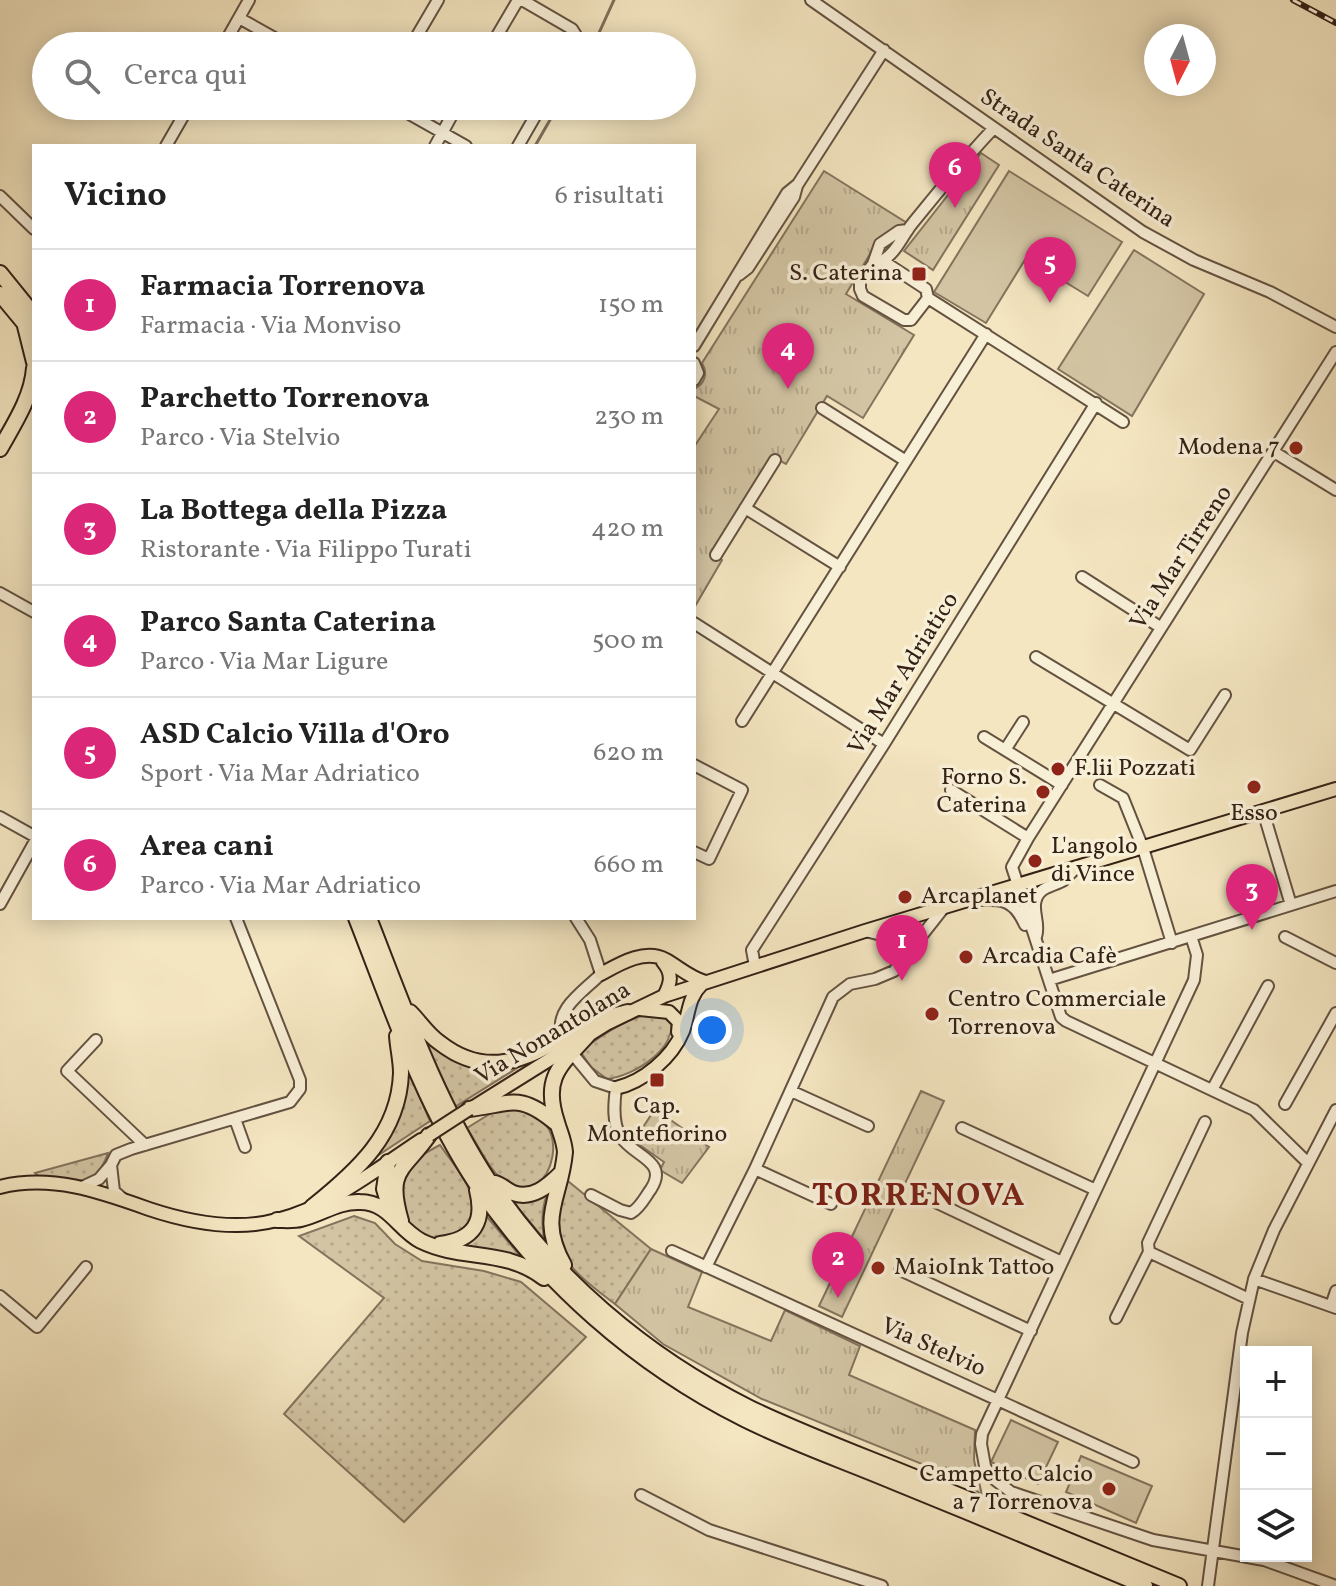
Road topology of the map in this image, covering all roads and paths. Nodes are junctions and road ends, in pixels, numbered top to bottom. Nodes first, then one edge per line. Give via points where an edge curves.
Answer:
1 (249, 0) edge
2 (438, 0) edge
3 (520, 0) edge
4 (811, 0) edge
5 (239, 18) junction
6 (231, 32) edge
7 (264, 32) edge
8 (419, 32) edge
9 (500, 32) edge
10 (574, 32) edge
11 (884, 50) junction
12 (181, 120) edge
13 (420, 120) edge
14 (449, 120) edge
15 (533, 120) edge
16 (994, 128) junction
17 (442, 132) junction
18 (167, 144) edge
19 (436, 144) edge
20 (463, 144) edge
21 (519, 144) edge
22 (0, 196) edge
23 (32, 227) edge
24 (878, 263) junction
25 (0, 273) edge
26 (0, 294) edge
27 (928, 298) junction
28 (29, 318) edge
29 (1336, 327) edge
30 (986, 334) junction
31 (32, 338) edge
32 (696, 343) edge
33 (1336, 352) edge
34 (32, 386) edge
35 (1096, 403) junction
36 (28, 406) edge
37 (822, 408) dead end
38 (1123, 422) dead end
39 (0, 449) edge
40 (1274, 452) junction
41 (775, 460) dead end
42 (906, 461) junction
43 (1336, 490) edge
44 (745, 508) junction
45 (716, 555) dead end
46 (840, 567) junction
47 (1082, 577) dead end
48 (0, 593) edge
49 (32, 611) edge
50 (696, 624) edge
51 (1160, 627) junction
52 (1036, 657) dead end
53 (773, 673) junction
54 (1225, 695) dead end
55 (1112, 705) junction
56 (742, 721) dead end
57 (1023, 722) dead end
58 (984, 737) dead end
59 (884, 744) junction
60 (1005, 750) junction
61 (696, 766) edge
62 (1062, 785) junction
63 (1100, 785) dead end
64 (1336, 789) edge
65 (951, 790) dead end
66 (1263, 811) junction
67 (0, 817) edge
68 (32, 835) edge
69 (1028, 838) junction
70 (32, 847) edge
71 (1143, 848) junction
72 (696, 853) edge
73 (1074, 870) junction
74 (1018, 887) junction
75 (1336, 891) edge
76 (970, 901) junction
77 (0, 904) edge
78 (1291, 905) junction
79 (942, 910) junction
80 (237, 920) edge
81 (357, 920) edge
82 (370, 920) edge
83 (577, 920) edge
84 (865, 931) junction
85 (1191, 936) junction
86 (889, 937) junction
87 (1285, 937) dead end
88 (1036, 939) junction
89 (1172, 943) junction
90 (914, 947) junction
91 (654, 956) junction
92 (901, 962) junction
93 (1336, 963) edge
94 (755, 966) junction
95 (601, 974) junction
96 (1049, 980) junction
97 (705, 982) junction
98 (1268, 986) dead end
99 (664, 996) junction
100 (403, 1004) junction
101 (631, 1011) junction
102 (1336, 1013) edge
103 (396, 1020) junction
104 (588, 1035) junction
105 (562, 1036) dead end
106 (96, 1040) dead end
107 (678, 1040) junction
108 (576, 1058) dead end
109 (1155, 1063) junction
110 (616, 1088) junction
111 (1212, 1090) junction
112 (791, 1091) junction
113 (1285, 1104) dead end
114 (469, 1109) junction
115 (1336, 1110) edge
116 (235, 1119) junction
117 (1205, 1122) dead end
118 (557, 1124) junction
119 (868, 1126) dead end
120 (962, 1128) dead end
121 (429, 1135) junction
122 (145, 1145) junction
123 (245, 1147) dead end
124 (388, 1162) junction
125 (1308, 1163) junction
126 (111, 1165) junction
127 (755, 1169) junction
128 (561, 1173) junction
129 (482, 1182) junction
130 (0, 1187) edge
131 (82, 1187) junction
132 (1096, 1190) junction
133 (591, 1195) dead end
134 (929, 1199) dead end
135 (127, 1201) junction
136 (831, 1204) dead end
137 (312, 1207) junction
138 (277, 1220) junction
139 (396, 1220) junction
140 (433, 1245) junction
141 (672, 1251) dead end
142 (1149, 1252) junction
143 (1062, 1262) junction
144 (86, 1267) dead end
145 (706, 1267) junction
146 (900, 1270) dead end
147 (1254, 1279) junction
148 (574, 1283) junction
149 (1336, 1291) edge
150 (0, 1296) edge
151 (1249, 1299) junction
152 (577, 1303) junction
153 (1333, 1307) edge
154 (1116, 1318) dead end
155 (1031, 1331) junction
156 (999, 1399) junction
157 (1133, 1462) dead end
158 (641, 1495) dead end
159 (1213, 1550) junction
160 (1106, 1562) junction
161 (882, 1586) edge
162 (1145, 1586) edge
163 (1179, 1586) edge
164 (1208, 1586) edge
165 (1336, 1586) edge

1 - 5 street
2 - 8 street
3 - 9 street
3 - 10 street
4 - 11 street, Strada Santa Caterina
5 - 6 street
5 - 7 street
11 - 16 street, Strada Santa Caterina
11 - 32 street
12 - 18 street
13 - 17 street
14 - 17 street
15 - 21 street
16 - 24 street via 908,230 880,244
16 - 29 street, Strada Santa Caterina via 1154,238
17 - 19 street
17 - 20 street
22 - 23 street
24 - 27 street via 926,289
24 - 27 street via 860,281 863,296 904,320 911,320
25 - 28 highway
26 - 28 highway
27 - 30 street
28 - 31 highway
30 - 35 street
30 - 42 street
33 - 40 street, Via Mar Tirreno
34 - 36 highway
35 - 38 street
35 - 59 street, Via Mar Adriatico
36 - 39 highway
37 - 42 street
40 - 43 street
40 - 51 street, Via Mar Tirreno
41 - 44 street
42 - 46 street
44 - 45 street
44 - 46 street
46 - 53 street
47 - 51 street
48 - 49 street
50 - 53 street
51 - 55 street, Via Mar Tirreno
52 - 55 street
53 - 56 street
53 - 59 street
54 - 55 street via 1190,750
55 - 62 street, Via Mar Tirreno
57 - 60 street
58 - 60 street
59 - 94 street, Via Mar Adriatico via 752,950
60 - 62 street
61 - 72 street via 742,790 709,859
62 - 69 street, Via Mar Tirreno
63 - 71 street via 1123,798
64 - 66 main road, Via Nonantolana
65 - 69 street
66 - 71 main road, Via Nonantolana
66 - 78 street
67 - 68 street
69 - 74 street, Via Mar Tirreno via 1012,867
70 - 77 street
71 - 73 main road, Via Nonantolana
71 - 89 street
73 - 74 main road, Via Nonantolana
73 - 88 street via 1038,896
74 - 76 main road, Via Nonantolana
74 - 88 street
75 - 78 street
76 - 79 main road, Via Nonantolana
76 - 88 street via 1012,905
78 - 85 street
79 - 84 main road, Via Nonantolana
79 - 90 street
80 - 116 street via 300,1089 290,1102
81 - 103 highway
82 - 100 highway
83 - 95 street
84 - 86 street
84 - 94 main road, Via Nonantolana
85 - 89 street
85 - 109 street via 1197,955 1194,980
86 - 90 street
86 - 92 street
87 - 93 street
88 - 96 street
89 - 96 street
90 - 92 street
91 - 95 main road
91 - 97 main road
91 - 99 main road via 670,974
92 - 112 street via 894,971 850,984 833,997
94 - 97 main road, Via Nonantolana
95 - 105 street, Via Nonantolana via 564,1010
96 - 109 street via 1066,1021
97 - 99 main road, Via Nonantolana
97 - 107 main road via 692,997
98 - 111 street
99 - 101 main road, Via Nonantolana
100 - 101 highway via 450,1050 503,1063
100 - 129 highway
101 - 104 main road, Via Nonantolana
101 - 107 main road via 673,1014 679,1022
102 - 113 street
103 - 129 highway via 428,1097
103 - 137 highway via 401,1074 385,1132 365,1160
104 - 114 main road, Via Nonantolana
104 - 118 highway via 555,1075
106 - 122 street via 67,1071
107 - 110 main road via 634,1083
108 - 110 street, Via Nonantolana via 595,1081
109 - 111 street
109 - 132 street
110 - 133 street via 618,1132 655,1165 655,1182 631,1213
111 - 125 street via 1254,1110
112 - 119 street
112 - 127 street
114 - 118 highway via 523,1103
114 - 121 main road, Via Nonantolana, bridge
115 - 125 street
116 - 122 street
116 - 123 street
117 - 142 street via 1148,1243
118 - 128 highway via 564,1142
120 - 132 street
121 - 124 main road, Via Nonantolana
121 - 139 highway via 397,1176
122 - 126 street via 116,1155
124 - 137 main road, Via Nonantolana
124 - 139 highway via 384,1189
125 - 147 street
126 - 131 street
126 - 135 street via 114,1191
127 - 136 street
127 - 145 street
128 - 129 highway via 531,1194
128 - 148 highway via 551,1231
129 - 140 highway via 473,1230 457,1241
129 - 148 highway
129 - 152 highway via 530,1254
130 - 131 main road, Via Nonantolana via 46,1182
131 - 135 main road, Via Nonantolana
132 - 143 street
134 - 143 street
135 - 138 main road, Via Nonantolana via 199,1222
137 - 138 main road, Via Nonantolana
138 - 139 highway via 299,1220 361,1202 373,1203
139 - 140 highway
140 - 152 highway via 518,1262
141 - 145 street, Via Stelvio
142 - 151 street
142 - 154 street
143 - 155 street
144 - 150 street via 37,1327
145 - 156 street, Via Stelvio
146 - 155 street
147 - 151 street
147 - 153 street
148 - 160 highway via 660,1355 752,1409
149 - 153 street
151 - 159 street
152 - 160 highway via 640,1357 747,1421
155 - 156 street
156 - 157 street, Via Stelvio
156 - 159 street via 981,1444 985,1466 997,1483 1153,1540
158 - 161 street via 709,1530
159 - 164 street
159 - 165 street via 1264,1560
160 - 162 highway
160 - 163 highway

